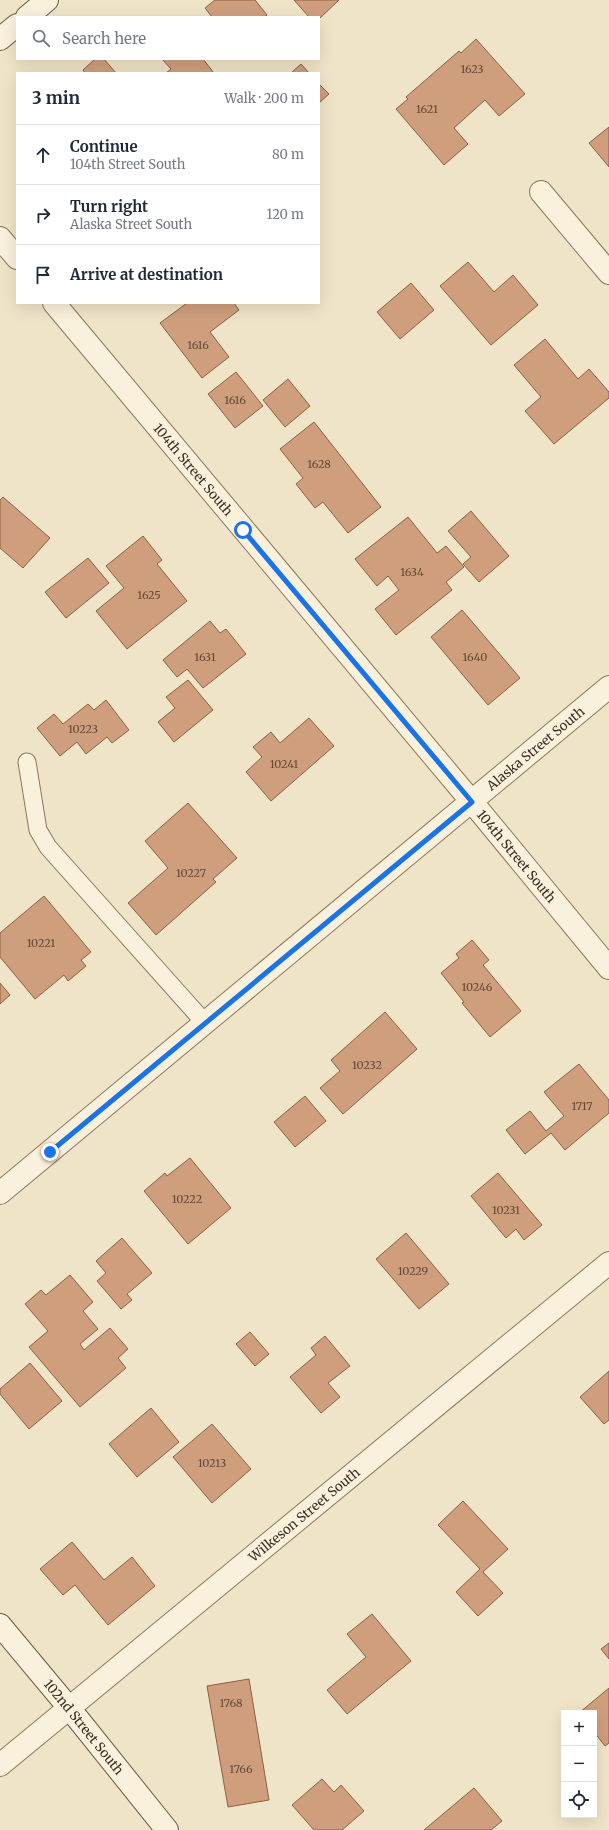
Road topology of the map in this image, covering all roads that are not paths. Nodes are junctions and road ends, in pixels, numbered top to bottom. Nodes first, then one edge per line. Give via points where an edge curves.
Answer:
1 (47, 0) edge
2 (28, 16) edge
3 (16, 26) edge
4 (0, 39) edge
5 (541, 192) dead end
6 (0, 238) edge
7 (16, 257) edge
8 (609, 273) edge
9 (55, 304) edge
10 (609, 687) edge
11 (27, 762) dead end
12 (472, 802) junction
13 (609, 968) edge
14 (205, 1023) junction
15 (0, 1193) edge
16 (609, 1264) edge
17 (0, 1625) edge
18 (70, 1708) junction
19 (0, 1766) edge
20 (167, 1830) edge

1 - 2 street
3 - 4 street
5 - 8 street
6 - 7 street
9 - 12 street, 104th Street South
10 - 12 street, Alaska Street South
11 - 14 lane via 38,830 48,847
12 - 13 street, 104th Street South
12 - 14 street, Alaska Street South
14 - 15 street, Alaska Street South
16 - 18 street, Wilkeson Street South
17 - 18 street, 102nd Street South
18 - 19 street, Wilkeson Street South
18 - 20 street, 102nd Street South

